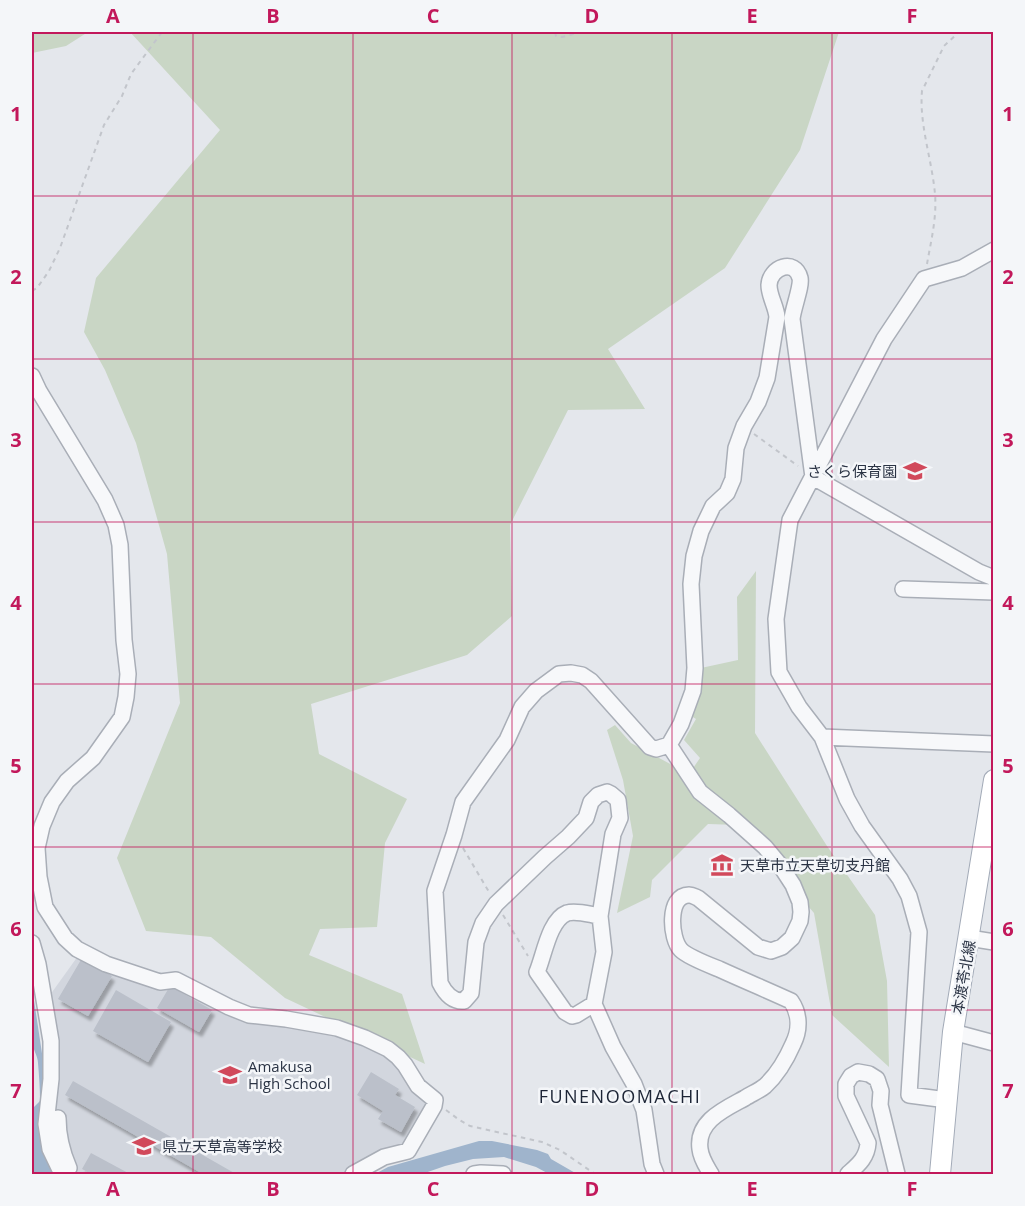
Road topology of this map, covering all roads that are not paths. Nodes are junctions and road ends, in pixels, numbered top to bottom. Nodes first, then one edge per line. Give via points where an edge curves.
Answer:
1 (993, 250) edge
2 (32, 376) edge
3 (813, 477) junction
4 (993, 578) edge
5 (903, 589) dead end
6 (993, 592) edge
7 (822, 737) junction
8 (993, 744) edge
9 (669, 745) junction
10 (993, 780) edge
11 (38, 909) edge
12 (600, 916) junction
13 (969, 938) junction
14 (993, 942) edge
15 (32, 943) edge
16 (594, 1004) junction
17 (953, 1032) junction
18 (993, 1043) edge
19 (947, 1100) junction
20 (58, 1118) dead end
21 (62, 1174) edge
22 (72, 1174) edge
23 (353, 1174) edge
24 (474, 1174) edge
25 (503, 1174) edge
26 (656, 1174) edge
27 (711, 1174) edge
28 (848, 1174) edge
29 (897, 1174) edge
30 (940, 1174) edge

1 - 3 street via 962,268 924,279 884,339
2 - 11 street via 116,525 128,674 122,717 93,758 67,781 42,825 37,848
3 - 4 street
3 - 7 street via 790,520 776,619 779,672
3 - 9 street via 792,319 801,283 797,271 786,266 771,277 769,292 777,317 767,378 736,448 733,479 727,493 713,506 693,556 693,692
5 - 6 street
7 - 8 street
7 - 19 street via 847,800 900,879 916,918 919,932 909,1095
9 - 12 street via 650,747 582,675 559,674 536,691 522,706 507,740 463,802 435,891 440,983 445,993 458,1001 464,1001 471,993 476,942 483,923 586,818 591,802 607,792 618,800 621,813 613,834
9 - 27 street via 700,792 765,847 780,865 793,885 801,912 792,938 771,951 758,947 698,898 689,895 676,904 672,920 681,950 791,1001 799,1023 797,1037 773,1077 707,1123 699,1147
10 - 13 main road, 本渡苓北線
11 - 23 street via 77,949 106,964 160,982 176,980 249,1015 337,1028 398,1057 418,1086 435,1100 434,1106 408,1151 384,1157
12 - 16 street via 604,952
12 - 16 street via 577,912 560,918 537,972 572,1016
13 - 14 street
13 - 17 main road, 本渡苓北線
15 - 21 street via 51,1041 46,1124 50,1149
16 - 26 street via 638,1092
17 - 18 street
17 - 19 main road, 本渡苓北線
19 - 30 main road, 本渡苓北線
20 - 22 street via 58,1131
24 - 25 street
28 - 29 street via 863,1160 868,1143 846,1096 846,1084 858,1072 877,1079

